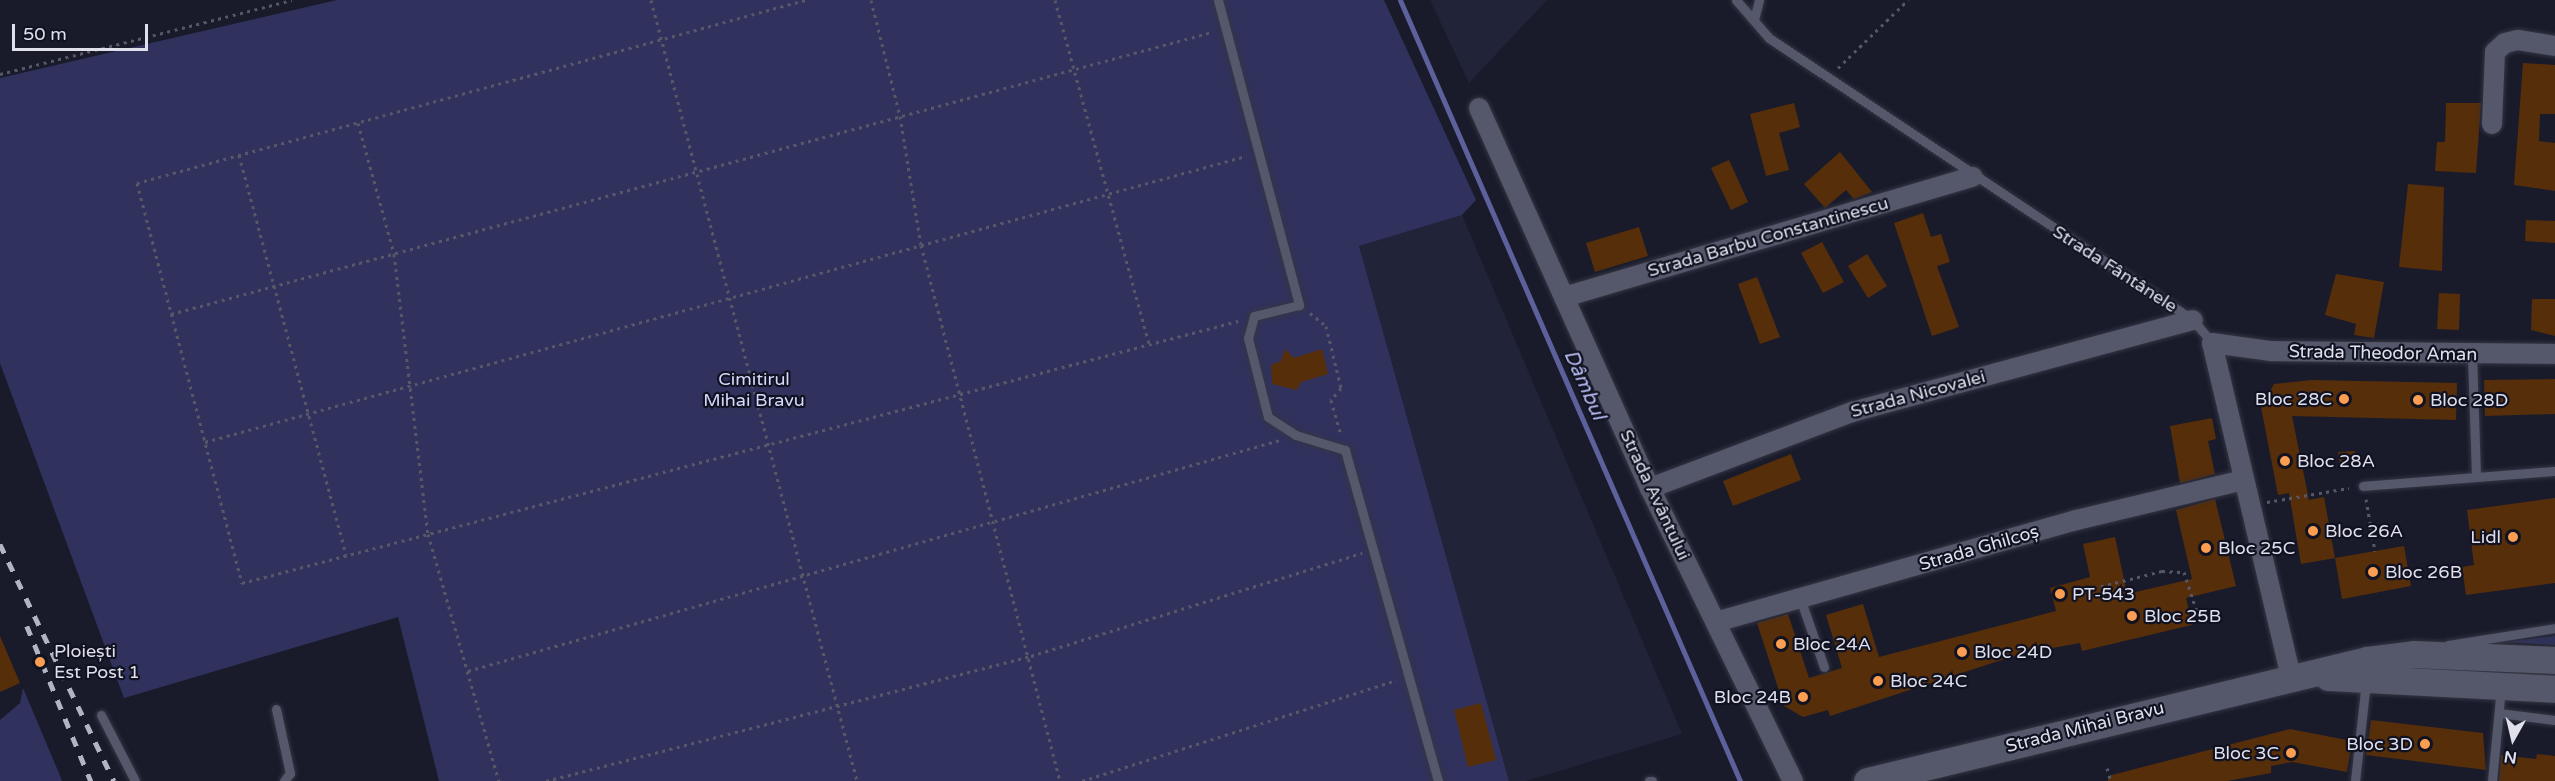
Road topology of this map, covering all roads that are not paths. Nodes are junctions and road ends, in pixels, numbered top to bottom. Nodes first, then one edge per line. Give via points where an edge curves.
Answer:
1 (1218, 0) edge
2 (1736, 0) edge
3 (1759, 0) edge
4 (1754, 20) junction
5 (2555, 46) edge
6 (1479, 108) dead end
7 (2492, 124) dead end
8 (1973, 177) junction
9 (1564, 297) junction
10 (2193, 320) junction
11 (2212, 343) junction
12 (2555, 354) edge
13 (2472, 355) junction
14 (2555, 471) edge
15 (2476, 476) junction
16 (2243, 480) junction
17 (2363, 486) road end
18 (1650, 488) junction
19 (1800, 598) junction
20 (1716, 622) junction
21 (2555, 628) edge
22 (2414, 654) junction
23 (2555, 660) edge
24 (1824, 667) dead end
25 (2297, 676) junction
26 (2366, 680) junction
27 (2501, 685) junction
28 (2555, 689) edge
29 (276, 709) dead end
30 (2499, 713) junction
31 (101, 714) dead end
32 (2555, 720) edge
33 (135, 781) edge
34 (284, 781) edge
35 (1438, 781) edge
36 (1793, 781) edge
37 (1867, 781) edge
38 (2355, 781) edge
39 (2492, 781) edge

1 - 35 lane via 1299,305 1254,316 1248,338 1268,417 1296,435 1345,450
2 - 4 lane, Strada Fântânele
3 - 4 lane
4 - 8 lane, Strada Fântânele via 1769,38
5 - 7 street via 2518,40 2495,52
6 - 9 street, Strada Avântului
8 - 9 street, Strada Barbu Constantinescu
8 - 10 lane, Strada Fântânele
9 - 18 street, Strada Avântului
10 - 11 lane, Strada Fântânele
10 - 18 street, Strada Nicovalei via 1852,412
11 - 13 street, Strada Theodor Aman via 2271,351
11 - 16 street, Strada Fântânele
12 - 13 street, Strada Theodor Aman
13 - 15 lane
14 - 15 lane
15 - 17 lane
16 - 19 street, Strada Ghilcoș
16 - 25 street, Strada Fântânele
18 - 20 street, Strada Avântului
19 - 20 street, Strada Ghilcoș
19 - 24 lane
20 - 36 street, Strada Avântului
21 - 22 lane
22 - 23 main road, Strada Mihai Bravu
22 - 25 main road, Strada Mihai Bravu
25 - 26 main road, Strada Mihai Bravu
25 - 37 main road, Strada Mihai Bravu
26 - 27 main road, Strada Mihai Bravu
26 - 38 lane
27 - 28 main road, Strada Mihai Bravu
27 - 30 lane
29 - 34 lane via 289,767
30 - 32 lane
30 - 39 lane
31 - 33 lane

